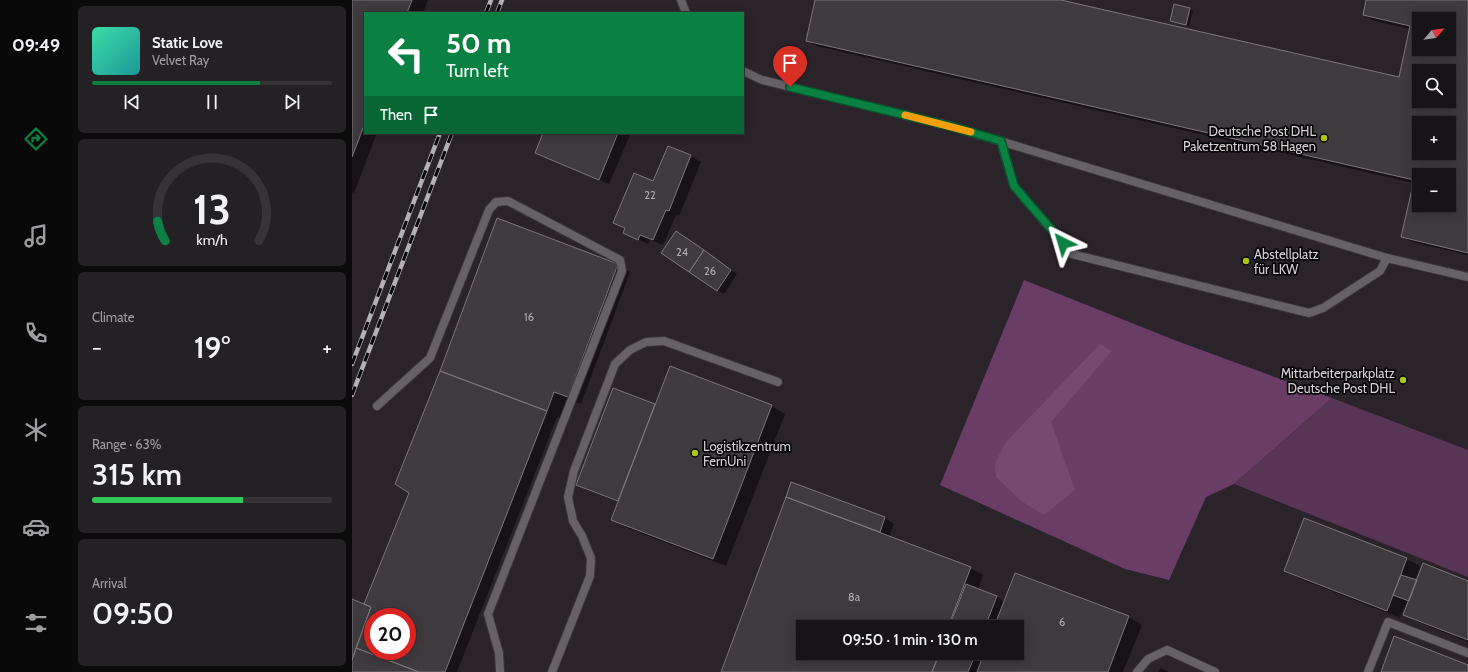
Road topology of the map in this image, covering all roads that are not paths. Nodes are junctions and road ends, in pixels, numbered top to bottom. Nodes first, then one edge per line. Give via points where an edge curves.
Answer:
1 (681, 0) edge
2 (686, 12) edge
3 (744, 71) edge
4 (1001, 141) junction
5 (1387, 258) junction
6 (1468, 277) edge
7 (778, 382) dead end
8 (378, 406) dead end
9 (1468, 653) edge
10 (500, 672) edge
11 (552, 672) edge
12 (1137, 672) edge
13 (1215, 672) edge
14 (1368, 672) edge

1 - 2 lane
3 - 4 lane via 762,80 935,122
4 - 5 lane
4 - 5 lane via 1014,186 1072,254 1310,313 1323,308 1380,271
5 - 6 lane
7 - 11 lane via 664,341 646,342 630,350 615,364 574,471 568,497 573,521 591,558 590,576
8 - 10 lane via 430,358 489,210 496,202 508,201 620,260 622,271 488,614 499,653
9 - 14 lane via 1388,622
12 - 13 lane via 1148,659 1167,650

